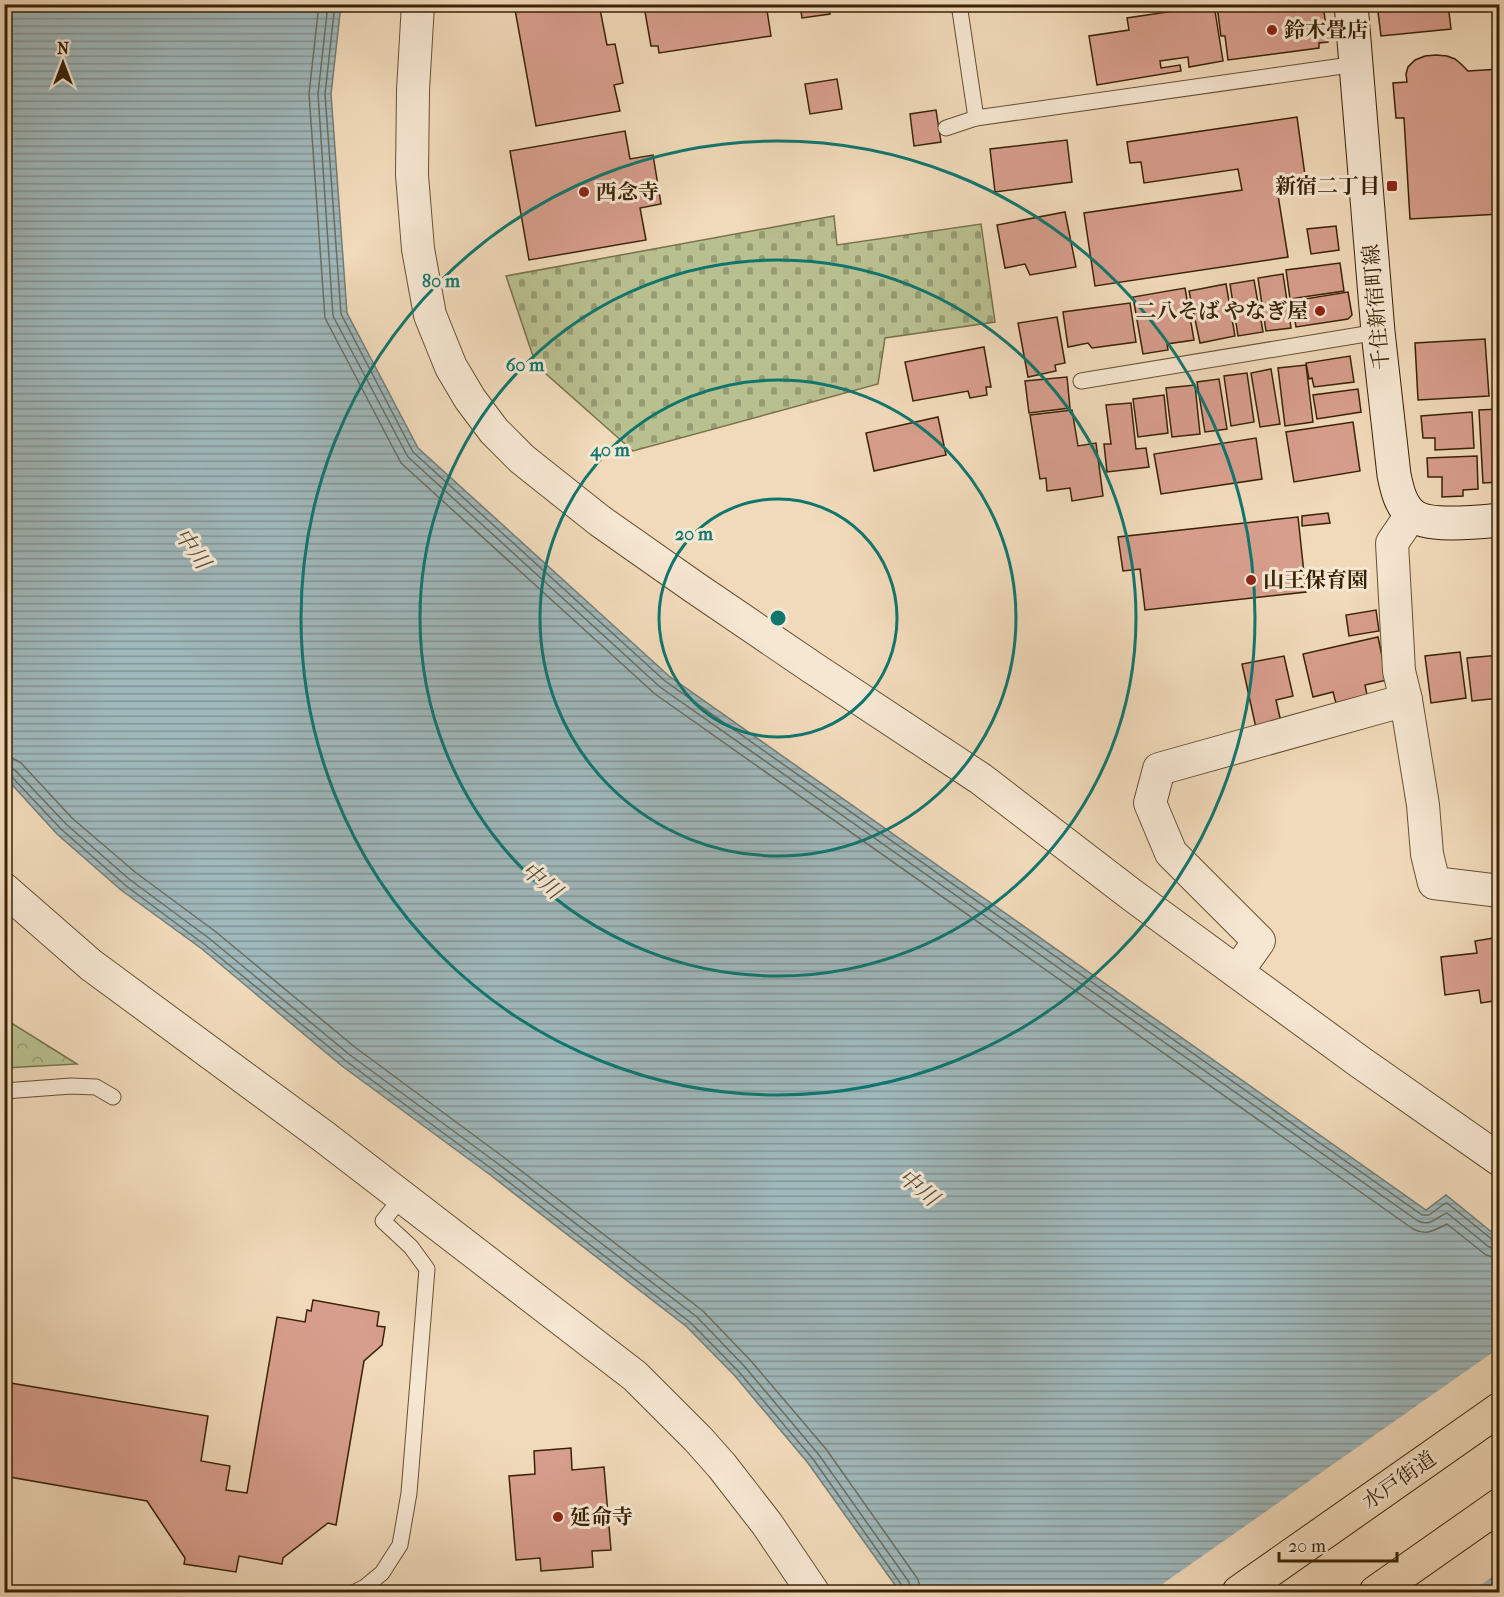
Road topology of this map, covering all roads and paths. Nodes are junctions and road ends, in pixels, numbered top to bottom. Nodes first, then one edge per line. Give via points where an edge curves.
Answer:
1 (418, 4) edge
2 (959, 4) edge
3 (1351, 4) edge
4 (1357, 64) junction
5 (976, 118) junction
6 (946, 128) dead end
7 (1377, 332) junction
8 (1081, 381) dead end
9 (1412, 515) junction
10 (1500, 520) edge
11 (1406, 700) junction
12 (4, 889) edge
13 (1500, 891) edge
14 (1237, 972) junction
15 (4, 1091) edge
16 (113, 1097) dead end
17 (1500, 1160) edge
18 (402, 1197) junction
19 (1500, 1409) edge
20 (1500, 1504) edge
21 (355, 1593) edge
22 (813, 1593) edge
23 (1239, 1593) edge
24 (1376, 1593) edge

1 - 14 street via 412,175 418,249 430,315 451,367 494,431 522,459 600,521 981,779
2 - 5 lane
3 - 4 main road, 千住新宿町線
4 - 5 lane
4 - 7 main road, 千住新宿町線
5 - 6 lane
7 - 8 lane
7 - 9 main road, 千住新宿町線 via 1394,475 1399,498
9 - 10 main road via 1429,522
9 - 11 street via 1392,543 1399,671
11 - 13 street via 1434,883
11 - 14 street via 1159,770 1150,802 1171,854 1260,941
12 - 18 street via 91,965
14 - 17 street
15 - 16 lane via 96,1087
18 - 21 lane via 383,1221 411,1247 427,1269 409,1493 400,1545 382,1574
18 - 22 street via 635,1376 722,1466
19 - 23 highway, 水戸街道
20 - 24 highway

